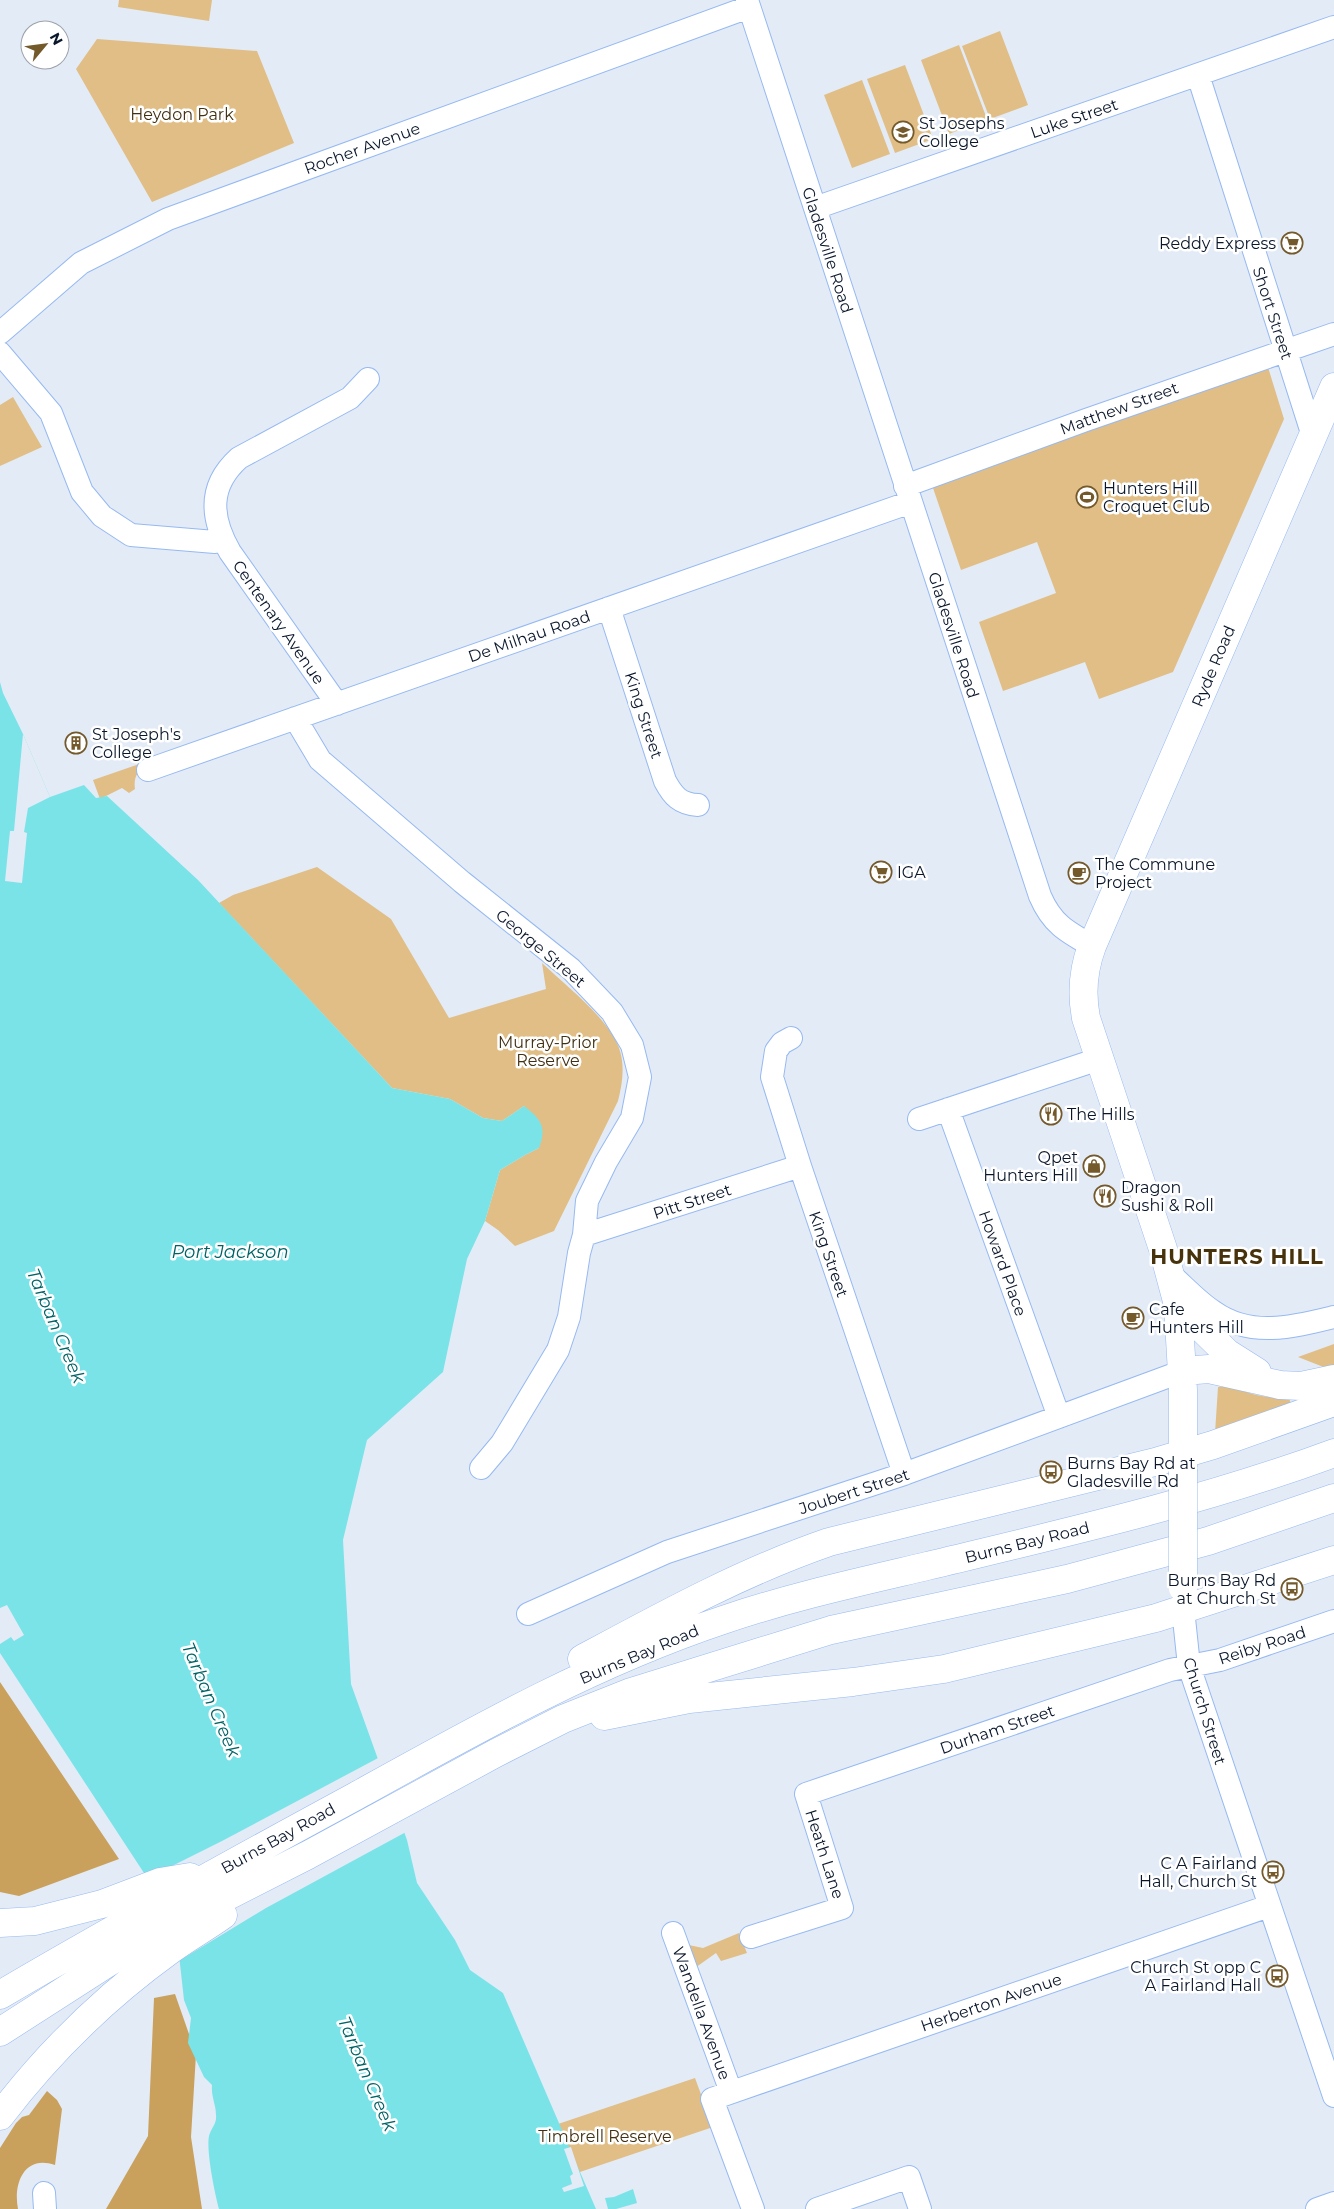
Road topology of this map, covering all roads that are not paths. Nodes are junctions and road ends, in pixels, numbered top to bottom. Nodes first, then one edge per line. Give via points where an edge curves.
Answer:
1 (748, 4) edge
2 (1334, 27) edge
3 (1198, 75) junction
4 (815, 208) junction
5 (0, 333) edge
6 (1334, 334) edge
7 (1285, 350) junction
8 (0, 353) edge
9 (368, 379) dead end
10 (1334, 387) edge
11 (1313, 436) junction
12 (908, 494) junction
13 (219, 541) junction
14 (610, 608) junction
15 (337, 704) junction
16 (295, 718) junction
17 (148, 770) dead end
18 (698, 805) dead end
19 (1092, 946) junction
20 (791, 1038) dead end
21 (1099, 1059) junction
22 (948, 1109) junction
23 (919, 1119) dead end
24 (800, 1166) junction
25 (584, 1235) junction
26 (1167, 1261) junction
27 (1178, 1305) junction
28 (1334, 1317) edge
29 (1182, 1371) junction
30 (1334, 1379) edge
31 (1280, 1385) junction
32 (1334, 1402) edge
33 (1058, 1417) junction
34 (1334, 1453) edge
35 (1183, 1461) junction
36 (482, 1468) dead end
37 (904, 1474) junction
38 (1334, 1498) edge
39 (1334, 1560) edge
40 (1183, 1599) junction
41 (528, 1614) dead end
42 (1334, 1621) edge
43 (1189, 1666) junction
44 (481, 1727) junction
45 (496, 1753) junction
46 (806, 1794) joint
47 (308, 1855) junction
48 (214, 1873) junction
49 (1269, 1906) junction
50 (0, 1923) edge
51 (673, 1933) dead end
52 (751, 1937) dead end
53 (0, 1995) edge
54 (2, 2030) edge
55 (721, 2096) junction
56 (1334, 2096) edge
57 (0, 2116) edge
58 (1334, 2203) edge
59 (753, 2209) edge
60 (817, 2209) edge
61 (920, 2209) edge
62 (1318, 2209) edge

1 - 4 street, Gladesville Road
1 - 5 street, Rocher Avenue via 168,219 81,263
2 - 3 street, Luke Street
3 - 4 street, Luke Street
3 - 7 street, Short Street
4 - 12 street, Gladesville Road
6 - 7 street, Matthew Street
7 - 11 street, Short Street
7 - 12 street, Matthew Street via 1086,420
8 - 13 street via 51,413 82,492 102,516 130,535
9 - 13 street, Centenary Avenue via 350,398 239,458 227,469 216,492
10 - 11 main road, Ryde Road
11 - 19 main road, Ryde Road
12 - 14 street, De Milhau Road
12 - 19 street, Gladesville Road via 1040,896 1062,929
13 - 15 street, Centenary Avenue
14 - 15 street, De Milhau Road
14 - 18 street, King Street via 665,781 678,800
15 - 16 street, De Milhau Road
16 - 17 street, De Milhau Road
16 - 25 street, George Street via 320,760 570,970 612,1012 632,1045 640,1077 632,1118 587,1201
19 - 21 main road via 1082,996
20 - 24 street, King Street via 782,1042 776,1051 772,1077
21 - 22 street
21 - 26 main road
22 - 23 street
22 - 33 street, Howard Place
24 - 25 street, Pitt Street
24 - 37 street, King Street
25 - 36 street, George Street via 570,1317 558,1350 502,1443
26 - 27 main road, Church Street
26 - 28 street via 1212,1311 1225,1320 1265,1329 1292,1327
27 - 29 main road, Church Street
27 - 31 main road via 1227,1353
29 - 31 main road via 1209,1369
29 - 33 street, Joubert Street
29 - 35 main road, Church Street
30 - 31 main road via 1301,1386
32 - 35 main road
33 - 37 street, Joubert Street
34 - 44 main road, Burns Bay Road via 1278,1474 1166,1507 832,1589 726,1619 606,1666
35 - 40 main road, Church Street, bridge
35 - 44 main road via 828,1542 795,1554 702,1596 549,1676
37 - 41 street, Joubert Street via 667,1552
38 - 45 main road, Burns Bay Road via 1208,1541 1067,1579 832,1630 724,1662 631,1692 563,1719
39 - 40 main road
40 - 43 street, Church Street
40 - 45 main road via 944,1669 689,1699 601,1717
42 - 43 street, Reiby Road via 1220,1660
43 - 46 street, Durham Street
43 - 49 street, Church Street
44 - 48 main road, Burns Bay Road
45 - 47 main road, Burns Bay Road
46 - 52 street, Heath Lane via 842,1908
47 - 54 main road, Burns Bay Road via 151,1935
47 - 57 main road via 169,1950 125,1985 78,2027 30,2077
48 - 50 main road via 160,1882 102,1904 35,1920
48 - 53 main road, Burns Bay Road
49 - 55 street, Herberton Avenue
49 - 56 street, Church Street
51 - 55 street, Wandella Avenue
55 - 59 street, Wandella Avenue
58 - 62 street
60 - 61 street via 909,2177

